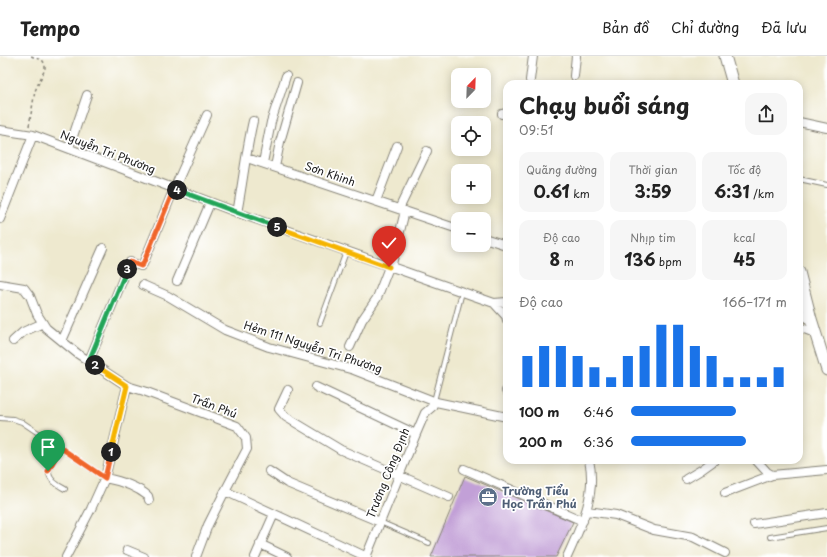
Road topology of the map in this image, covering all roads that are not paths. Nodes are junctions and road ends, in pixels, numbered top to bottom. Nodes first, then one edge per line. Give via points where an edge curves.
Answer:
1 (533, 56) edge
2 (576, 56) edge
3 (725, 56) edge
4 (286, 76) dead end
5 (574, 76) dead end
6 (530, 80) dead end
7 (732, 80) edge
8 (297, 83) dead end
9 (87, 95) dead end
10 (207, 115) dead end
11 (253, 121) dead end
12 (803, 123) edge
13 (827, 128) edge
14 (0, 130) edge
15 (30, 134) junction
16 (397, 146) dead end
17 (69, 148) junction
18 (427, 151) dead end
19 (247, 158) junction
20 (263, 163) junction
21 (275, 167) junction
22 (803, 180) edge
23 (827, 185) edge
24 (174, 189) junction
25 (376, 201) junction
26 (210, 203) junction
27 (402, 210) junction
28 (237, 213) junction
29 (0, 219) edge
30 (451, 227) edge
31 (491, 240) edge
32 (503, 244) edge
33 (103, 248) dead end
34 (346, 252) junction
35 (390, 267) junction
36 (177, 281) dead end
37 (0, 284) edge
38 (143, 285) dead end
39 (803, 288) edge
40 (462, 291) junction
41 (503, 302) edge
42 (494, 303) junction
43 (503, 313) edge
44 (803, 316) edge
45 (811, 319) junction
46 (320, 322) dead end
47 (43, 323) junction
48 (803, 329) edge
49 (815, 332) junction
50 (13, 341) dead end
51 (62, 341) junction
52 (824, 346) edge
53 (350, 347) dead end
54 (89, 361) junction
55 (827, 370) edge
56 (127, 386) junction
57 (316, 387) dead end
58 (288, 390) dead end
59 (434, 401) junction
60 (503, 416) edge
61 (0, 418) edge
62 (416, 434) junction
63 (61, 448) junction
64 (590, 464) edge
65 (709, 464) edge
66 (760, 464) edge
67 (464, 469) dead end
68 (827, 470) edge
69 (269, 471) dead end
70 (772, 475) junction
71 (399, 476) junction
72 (105, 478) junction
73 (686, 479) dead end
74 (65, 489) dead end
75 (225, 491) junction
76 (725, 493) dead end
77 (449, 497) dead end
78 (149, 500) dead end
79 (587, 511) junction
80 (827, 513) edge
81 (274, 514) junction
82 (583, 521) junction
83 (380, 522) junction
84 (754, 524) dead end
85 (827, 528) edge
86 (770, 537) dead end
87 (430, 543) dead end
88 (260, 544) junction
89 (126, 550) dead end
90 (725, 553) dead end
91 (66, 557) edge
92 (144, 557) edge
93 (196, 557) edge
94 (255, 557) edge
95 (287, 557) edge
96 (366, 557) edge
97 (567, 557) edge

1 - 6 street
2 - 5 street
3 - 7 street
4 - 20 street via 271,122
8 - 21 street
9 - 17 street
10 - 24 street
11 - 19 street
12 - 13 street
14 - 15 street, Nguyễn Tri Phương
15 - 17 street, Nguyễn Tri Phương
15 - 29 street
16 - 25 street
17 - 24 street, Nguyễn Tri Phương
18 - 27 street
19 - 20 street, Sơn Khinh
19 - 28 street
20 - 21 street, Sơn Khinh
21 - 25 street, Sơn Khinh
22 - 23 lane
24 - 26 street, Nguyễn Tri Phương
24 - 54 street via 143,264 141,266 130,262
25 - 27 street, Sơn Khinh
26 - 28 street, Nguyễn Tri Phương
26 - 36 street
27 - 30 street, Sơn Khinh
27 - 35 street
28 - 34 street, Nguyễn Tri Phương
31 - 32 street
33 - 51 street
34 - 35 street, Nguyễn Tri Phương
34 - 46 lane
35 - 40 street, Nguyễn Tri Phương
35 - 53 street via 377,298 362,320
37 - 47 street, Trần Phú via 24,288
38 - 59 street, Hẻm 111 Nguyễn Tri Phương via 168,296 225,330 269,346 354,370
39 - 45 street
40 - 42 street, Nguyễn Tri Phương
40 - 59 lane
41 - 42 street
42 - 43 street, Nguyễn Tri Phương
44 - 45 street
45 - 49 street
47 - 50 street via 22,332
47 - 51 street, Trần Phú
48 - 49 street
49 - 52 street
51 - 54 street, Trần Phú
52 - 55 street
54 - 56 street, Trần Phú
56 - 72 street
56 - 75 street, Trần Phú via 237,426 246,438 247,449
57 - 62 street
58 - 71 street via 279,409 286,417 341,450
59 - 60 street, Hẻm 111 Nguyễn Tri Phương
59 - 62 street, Trương Công Định
61 - 63 lane via 22,422
62 - 71 street, Trương Công Định
63 - 72 lane
63 - 74 lane via 48,471 55,484
64 - 79 street via 592,474
65 - 73 street
66 - 70 street
67 - 82 street
68 - 70 street
69 - 83 street via 288,482
70 - 76 street
71 - 77 street
71 - 83 street, Trương Công Định
72 - 78 street via 136,487 148,496
72 - 91 street
75 - 81 street
75 - 93 street, Trần Phú
79 - 82 street
79 - 90 street via 616,515 654,530 693,538
80 - 84 street
81 - 88 street
81 - 96 street
82 - 97 street
83 - 87 lane
83 - 96 street, Trương Công Định
85 - 86 lane
88 - 94 street
88 - 95 street
89 - 92 street

